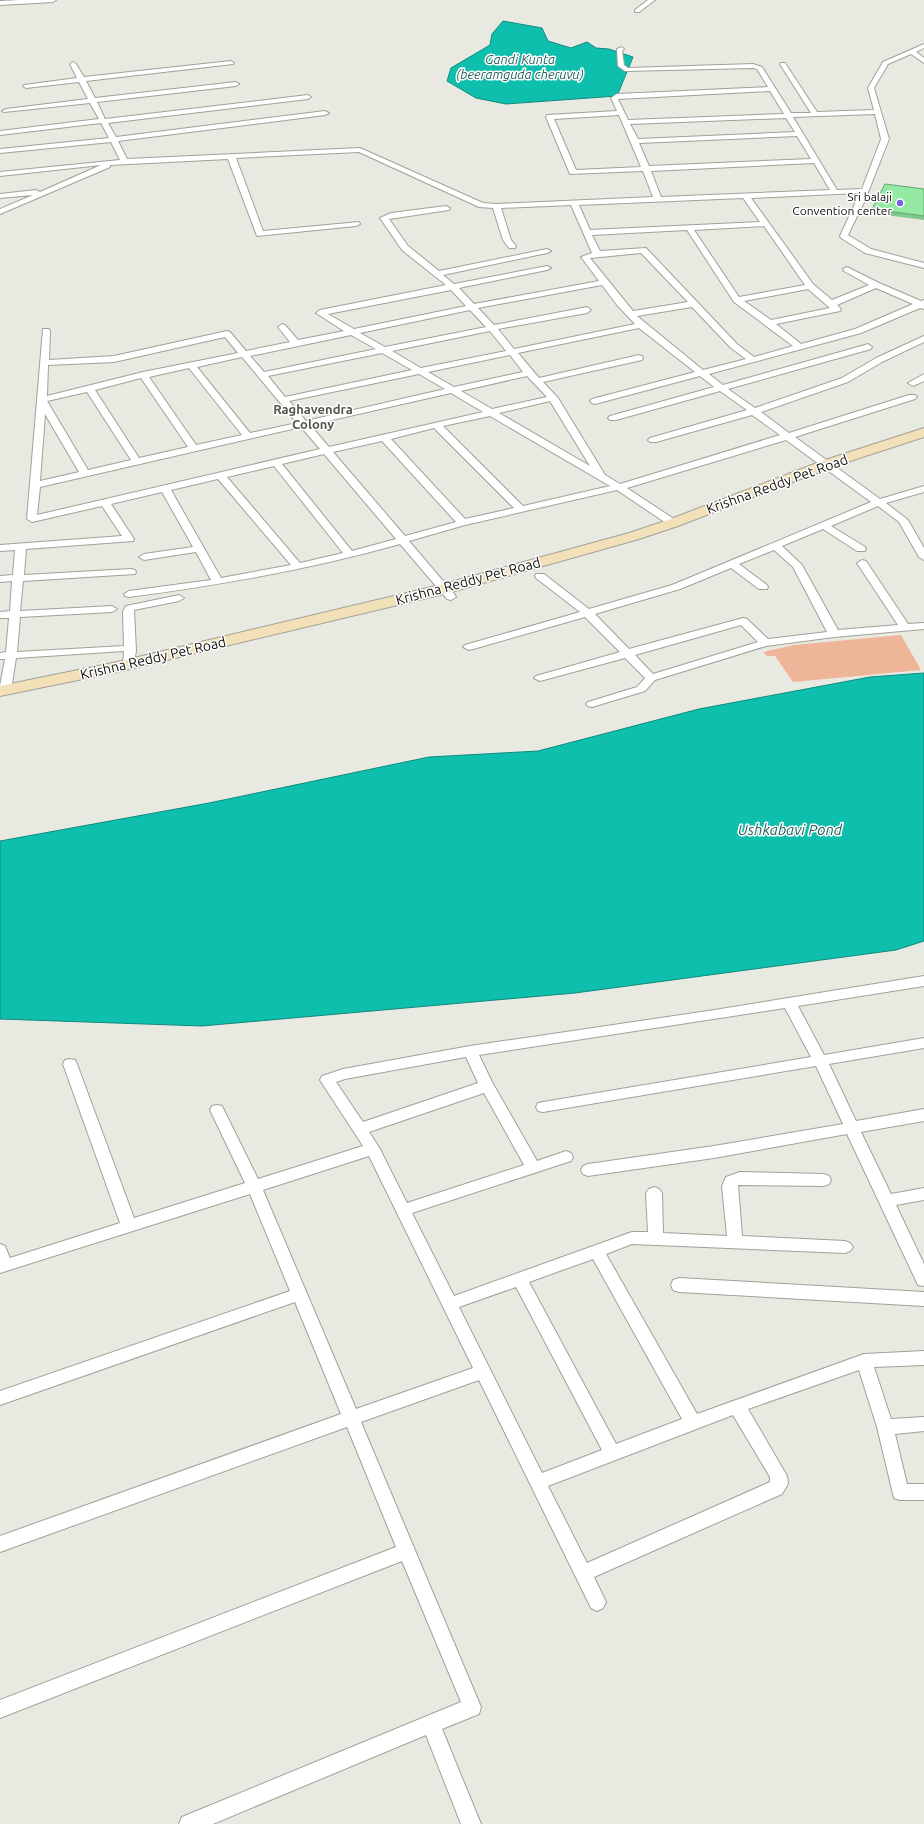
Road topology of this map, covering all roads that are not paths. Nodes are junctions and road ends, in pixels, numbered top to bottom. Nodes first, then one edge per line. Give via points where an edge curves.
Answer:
1 (53, 0) edge
2 (652, 0) edge
3 (0, 3) edge
4 (637, 11) dead end
5 (924, 46) edge
6 (621, 49) dead end
7 (911, 51) junction
8 (924, 60) edge
9 (231, 63) dead end
10 (73, 64) dead end
11 (783, 64) dead end
12 (82, 79) junction
13 (236, 84) dead end
14 (26, 86) dead end
15 (772, 89) junction
16 (308, 96) dead end
17 (92, 100) junction
18 (6, 110) dead end
19 (877, 112) junction
20 (325, 113) dead end
21 (621, 113) junction
22 (815, 114) junction
23 (789, 115) junction
24 (103, 121) junction
25 (626, 122) junction
26 (0, 133) edge
27 (800, 134) junction
28 (112, 140) junction
29 (635, 141) junction
30 (0, 151) edge
31 (231, 156) junction
32 (816, 161) junction
33 (112, 162) junction
34 (125, 162) junction
35 (646, 170) junction
36 (0, 174) edge
37 (49, 191) junction
38 (834, 191) junction
39 (864, 191) junction
40 (745, 195) junction
41 (0, 196) edge
42 (658, 199) junction
43 (574, 203) junction
44 (496, 206) junction
45 (446, 208) dead end
46 (0, 212) edge
47 (356, 224) dead end
48 (766, 224) junction
49 (688, 228) junction
50 (588, 233) junction
51 (512, 246) dead end
52 (547, 251) dead end
53 (597, 254) junction
54 (924, 266) edge
55 (547, 268) dead end
56 (846, 268) dead end
57 (436, 274) junction
58 (604, 282) junction
59 (876, 285) junction
60 (452, 286) junction
61 (810, 286) junction
62 (736, 300) junction
63 (694, 304) junction
64 (831, 304) junction
65 (923, 304) edge
66 (472, 307) junction
67 (586, 310) dead end
68 (631, 314) junction
69 (769, 323) junction
70 (641, 325) junction
71 (282, 327) dead end
72 (492, 328) junction
73 (46, 331) dead end
74 (352, 332) junction
75 (924, 339) edge
76 (297, 344) junction
77 (799, 347) junction
78 (868, 347) dead end
79 (383, 350) junction
80 (511, 351) junction
81 (244, 354) junction
82 (639, 358) dead end
83 (753, 360) junction
84 (44, 362) junction
85 (191, 365) junction
86 (418, 371) junction
87 (701, 373) junction
88 (144, 375) junction
89 (262, 375) junction
90 (533, 377) junction
91 (924, 377) edge
92 (913, 383) dead end
93 (722, 388) junction
94 (90, 389) junction
95 (452, 391) junction
96 (912, 397) dead end
97 (553, 398) junction
98 (42, 400) junction
99 (283, 400) junction
100 (595, 400) dead end
101 (755, 411) junction
102 (490, 412) junction
103 (612, 418) dead end
104 (304, 424) junction
105 (436, 425) junction
106 (924, 432) edge
107 (787, 435) junction
108 (248, 437) junction
109 (384, 437) junction
110 (652, 440) dead end
111 (924, 443) edge
112 (194, 449) junction
113 (326, 450) junction
114 (137, 462) junction
115 (276, 462) junction
116 (833, 469) junction
117 (85, 474) junction
118 (220, 475) junction
119 (602, 477) junction
120 (34, 485) junction
121 (619, 487) junction
122 (165, 488) junction
123 (924, 489) edge
124 (105, 502) junction
125 (879, 502) junction
126 (520, 509) junction
127 (463, 523) junction
128 (673, 523) junction
129 (823, 525) junction
130 (402, 540) junction
131 (920, 543) edge
132 (775, 545) junction
133 (21, 546) junction
134 (0, 548) edge
135 (199, 549) junction
136 (861, 549) dead end
137 (350, 554) junction
138 (144, 557) dead end
139 (924, 557) edge
140 (862, 563) dead end
141 (732, 564) junction
142 (298, 566) junction
143 (131, 572) dead end
144 (540, 576) junction
145 (18, 578) junction
146 (0, 579) edge
147 (218, 582) junction
148 (763, 587) dead end
149 (447, 593) junction
150 (130, 594) dead end
151 (179, 598) dead end
152 (112, 609) dead end
153 (587, 612) junction
154 (15, 614) junction
155 (0, 615) edge
156 (924, 626) edge
157 (905, 627) junction
158 (834, 634) junction
159 (765, 643) junction
160 (469, 647) dead end
161 (121, 649) dead end
162 (628, 654) junction
163 (5, 655) edge
164 (129, 665) junction
165 (540, 678) dead end
166 (651, 678) junction
167 (2, 694) edge
168 (592, 704) dead end
169 (924, 981) edge
170 (789, 1002) junction
171 (924, 1043) edge
172 (470, 1051) junction
173 (820, 1061) junction
174 (70, 1064) dead end
175 (485, 1082) junction
176 (544, 1106) dead end
177 (217, 1110) dead end
178 (924, 1115) edge
179 (851, 1127) junction
180 (360, 1129) junction
181 (373, 1148) junction
182 (566, 1157) dead end
183 (533, 1168) junction
184 (588, 1170) dead end
185 (824, 1180) dead end
186 (254, 1186) junction
187 (654, 1193) dead end
188 (924, 1194) edge
189 (886, 1201) junction
190 (403, 1210) junction
191 (129, 1226) junction
192 (656, 1239) junction
193 (735, 1242) junction
194 (845, 1247) dead end
195 (0, 1250) edge
196 (596, 1250) junction
197 (2, 1267) edge
198 (923, 1276) edge
199 (518, 1278) junction
200 (679, 1285) dead end
201 (299, 1294) junction
202 (924, 1299) edge
203 (450, 1304) junction
204 (924, 1358) edge
205 (864, 1361) junction
206 (483, 1371) junction
207 (0, 1398) edge
208 (737, 1406) junction
209 (351, 1418) junction
210 (693, 1423) junction
211 (924, 1424) edge
212 (885, 1427) junction
213 (612, 1453) junction
214 (538, 1482) junction
215 (924, 1492) edge
216 (0, 1544) edge
217 (407, 1551) junction
218 (583, 1574) junction
219 (597, 1602) dead end
220 (0, 1709) edge
221 (431, 1724) junction
222 (209, 1820) edge
223 (189, 1824) edge
224 (471, 1824) edge

1 - 3 street
2 - 4 street
5 - 7 street
6 - 15 street via 621,66 627,70 757,67
7 - 8 street
7 - 19 street via 885,63 872,88
9 - 12 street
10 - 12 street
11 - 22 street
12 - 14 street
12 - 17 street
13 - 17 street
15 - 21 street via 617,96 614,98
15 - 23 street
16 - 24 street
17 - 18 street
17 - 24 street
19 - 22 street
19 - 39 street via 885,139
20 - 28 street
21 - 25 street
21 - 35 street via 550,117 573,172
22 - 23 street
23 - 25 street
23 - 27 street
24 - 26 street
24 - 28 street
25 - 29 street
27 - 29 street
27 - 32 street
28 - 30 street
28 - 34 street
29 - 35 street
31 - 34 street
31 - 44 street via 360,150 478,204
31 - 47 street via 260,234
32 - 35 street
32 - 38 street
33 - 34 street
33 - 36 street
33 - 37 street
35 - 42 street
37 - 41 street
37 - 46 street
38 - 39 street
38 - 40 street
39 - 54 street via 844,236 868,251
40 - 42 street
40 - 48 street
42 - 43 street
43 - 44 street
43 - 50 street
44 - 51 street via 507,240
45 - 57 street via 384,218 406,248
48 - 49 street
48 - 61 street
49 - 50 street
49 - 62 street
50 - 53 street
52 - 57 street
53 - 58 street via 585,257
53 - 63 street via 643,250
55 - 60 street
56 - 59 street
57 - 60 street
58 - 66 street
58 - 68 street
59 - 64 street
59 - 65 street
60 - 66 street
60 - 74 street via 320,313
61 - 62 street
61 - 64 street
62 - 69 street
63 - 68 street
63 - 83 street via 734,346
64 - 69 street via 837,309
65 - 77 street via 858,330
66 - 72 street
66 - 74 street
67 - 72 street
68 - 70 street
69 - 77 street
70 - 80 street
70 - 87 street
71 - 76 street
72 - 79 street
72 - 80 street
73 - 84 street
74 - 76 street
74 - 79 street
75 - 101 street via 879,360 845,380
76 - 81 street
77 - 83 street
78 - 93 street
79 - 86 street
79 - 89 street
80 - 86 street
80 - 90 street
81 - 84 street via 227,334 114,359
81 - 85 street
81 - 89 street
82 - 90 street
83 - 87 street
84 - 98 street
85 - 88 street
85 - 108 street
86 - 95 street
86 - 99 street
87 - 93 street
87 - 100 street
88 - 94 street
88 - 112 street
89 - 99 street
90 - 95 street
90 - 97 street
91 - 92 street
93 - 101 street
93 - 103 street
94 - 98 street
94 - 114 street
95 - 102 street
95 - 104 street
96 - 107 street
97 - 102 street
97 - 119 street
98 - 117 street
98 - 120 street
99 - 104 street
101 - 107 street
101 - 110 street
102 - 105 street
102 - 119 street
104 - 108 street
104 - 113 street
105 - 109 street
105 - 126 street
106 - 116 main road, Krishna Reddy Pet Road
107 - 116 street
107 - 121 street
108 - 112 street
109 - 113 street
109 - 127 street
111 - 116 main road, Krishna Reddy Pet Road
112 - 114 street
113 - 115 street
113 - 130 street
114 - 117 street
115 - 118 street
115 - 137 street
116 - 125 street
116 - 128 main road, Krishna Reddy Pet Road
116 - 144 main road, Krishna Reddy Pet Road via 637,546
117 - 120 street
118 - 122 street
118 - 142 street
119 - 121 street
120 - 124 street via 32,519
121 - 126 street
121 - 128 street
122 - 124 street
122 - 135 street
123 - 125 street
124 - 133 street via 128,538
125 - 129 street
125 - 131 street via 903,520
126 - 127 street
127 - 130 street
128 - 149 main road, Krishna Reddy Pet Road
129 - 132 street
129 - 136 street
130 - 137 street
130 - 149 street
131 - 139 street
132 - 141 street
132 - 158 street via 797,565
133 - 134 street
133 - 145 street
135 - 138 street
135 - 147 street
137 - 142 street
140 - 157 street
141 - 148 street
141 - 153 street via 676,587
142 - 147 street
143 - 145 street
144 - 149 main road, Krishna Reddy Pet Road
144 - 153 street
145 - 146 street
145 - 154 street
147 - 150 street
149 - 164 main road, Krishna Reddy Pet Road
149 - 167 main road, Krishna Reddy Pet Road via 128,675
151 - 164 street via 130,608
152 - 154 street
153 - 160 street
153 - 162 street
154 - 155 street
154 - 163 street
156 - 157 street
157 - 158 street
158 - 159 street
159 - 162 street via 743,621
159 - 166 street
161 - 163 street
162 - 165 street
162 - 166 street
163 - 167 street
164 - 167 main road, Krishna Reddy Pet Road
166 - 168 street via 641,689
169 - 170 street
170 - 172 street
170 - 173 street
171 - 173 street
172 - 175 street
172 - 180 street via 343,1074 327,1080
173 - 176 street
173 - 179 street
174 - 191 street
175 - 180 street via 479,1089
175 - 183 street
177 - 186 street
178 - 179 street
179 - 184 street via 714,1152
179 - 189 street
180 - 181 street
181 - 186 street
181 - 190 street
182 - 183 street
183 - 190 street
185 - 193 street via 740,1178 731,1181
186 - 191 street
186 - 201 street
187 - 192 street
188 - 189 street
189 - 198 street
190 - 203 street
191 - 197 street
192 - 193 street
192 - 196 street via 632,1238
193 - 194 street
195 - 197 street
196 - 199 street
196 - 210 street
199 - 203 street
199 - 213 street
200 - 202 street
201 - 207 street
201 - 209 street
203 - 206 street
204 - 205 street
205 - 208 street
205 - 212 street
206 - 209 street
206 - 214 street
208 - 210 street
208 - 218 street via 778,1476 779,1484 776,1488
209 - 216 street
209 - 217 street
210 - 213 street
211 - 212 street
212 - 215 street via 900,1492
213 - 214 street
214 - 218 street
217 - 220 street
217 - 221 street via 472,1707
218 - 219 street
221 - 222 street
221 - 224 street
222 - 223 street

